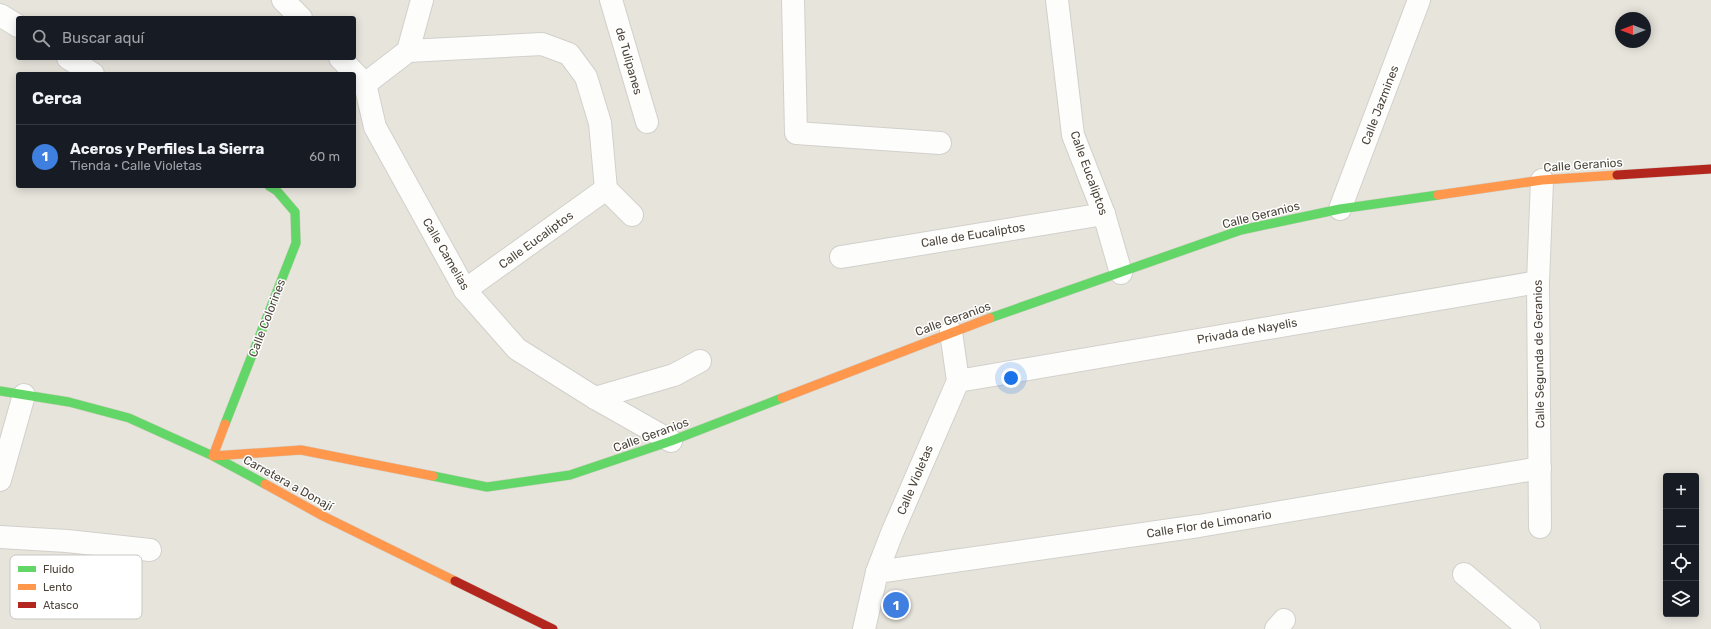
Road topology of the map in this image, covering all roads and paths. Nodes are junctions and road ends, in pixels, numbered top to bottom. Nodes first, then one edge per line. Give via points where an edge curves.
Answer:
1 (283, 0) edge
2 (422, 0) edge
3 (611, 0) edge
4 (793, 0) edge
5 (1056, 0) edge
6 (1419, 0) edge
7 (0, 15) edge
8 (299, 16) edge
9 (16, 25) edge
10 (408, 51) junction
11 (71, 60) edge
12 (342, 60) edge
13 (90, 72) edge
14 (354, 72) edge
15 (356, 74) edge
16 (366, 84) junction
17 (647, 122) dead end
18 (940, 143) dead end
19 (1711, 169) edge
20 (1542, 180) junction
21 (272, 188) edge
22 (606, 189) junction
23 (1340, 209) junction
24 (1104, 214) junction
25 (632, 216) dead end
26 (841, 257) dead end
27 (1121, 273) junction
28 (1538, 282) junction
29 (465, 290) junction
30 (951, 332) junction
31 (700, 361) dead end
32 (958, 381) junction
33 (0, 391) edge
34 (24, 395) junction
35 (595, 398) junction
36 (671, 441) junction
37 (213, 456) junction
38 (1540, 468) junction
39 (0, 480) edge
40 (1540, 527) dead end
41 (0, 537) edge
42 (150, 550) dead end
43 (877, 572) junction
44 (1464, 574) dead end
45 (553, 629) edge
46 (864, 629) edge
47 (1529, 629) edge

1 - 8 street
2 - 10 street
3 - 17 street, de Tulipanes
4 - 18 street via 796,133
5 - 24 street, Calle Eucaliptos via 1073,136
6 - 23 street, Calle Jazmines
7 - 9 street
10 - 16 street
10 - 22 street via 542,44 569,54 586,77 600,123
11 - 13 street
12 - 14 street
15 - 16 street
16 - 29 street, Calle Camelias via 375,127
19 - 20 street, Calle Geranios
20 - 23 street, Calle Geranios
20 - 28 street, Calle Segunda de Geranios
21 - 37 street, Calle Colorines via 295,212 296,243
22 - 25 street
22 - 29 street, Calle Eucaliptos
23 - 27 street, Calle Geranios via 1241,230
24 - 26 street, Calle de Eucaliptos
24 - 27 street, Calle Eucaliptos
27 - 30 street, Calle Geranios
28 - 32 street, Privada de Nayelis
28 - 38 street, Calle Segunda de Geranios
29 - 35 street, Calle Camelias via 517,349
30 - 32 street
30 - 36 street, Calle Geranios
31 - 35 street via 674,376
32 - 43 street, Calle Violetas
33 - 34 street, Carretera a Donají
34 - 37 street, Carretera a Donají via 69,402 129,418
34 - 39 street
35 - 36 street, Calle Camelias
36 - 37 street, Calle Geranios via 570,476 487,486 301,450
37 - 45 street, Carretera a Donají via 323,516
38 - 40 street, Calle Segunda de Geranios
38 - 43 street, Calle Flor de Limonario via 1199,526
41 - 42 street
43 - 46 street, Calle Violetas
44 - 47 street

